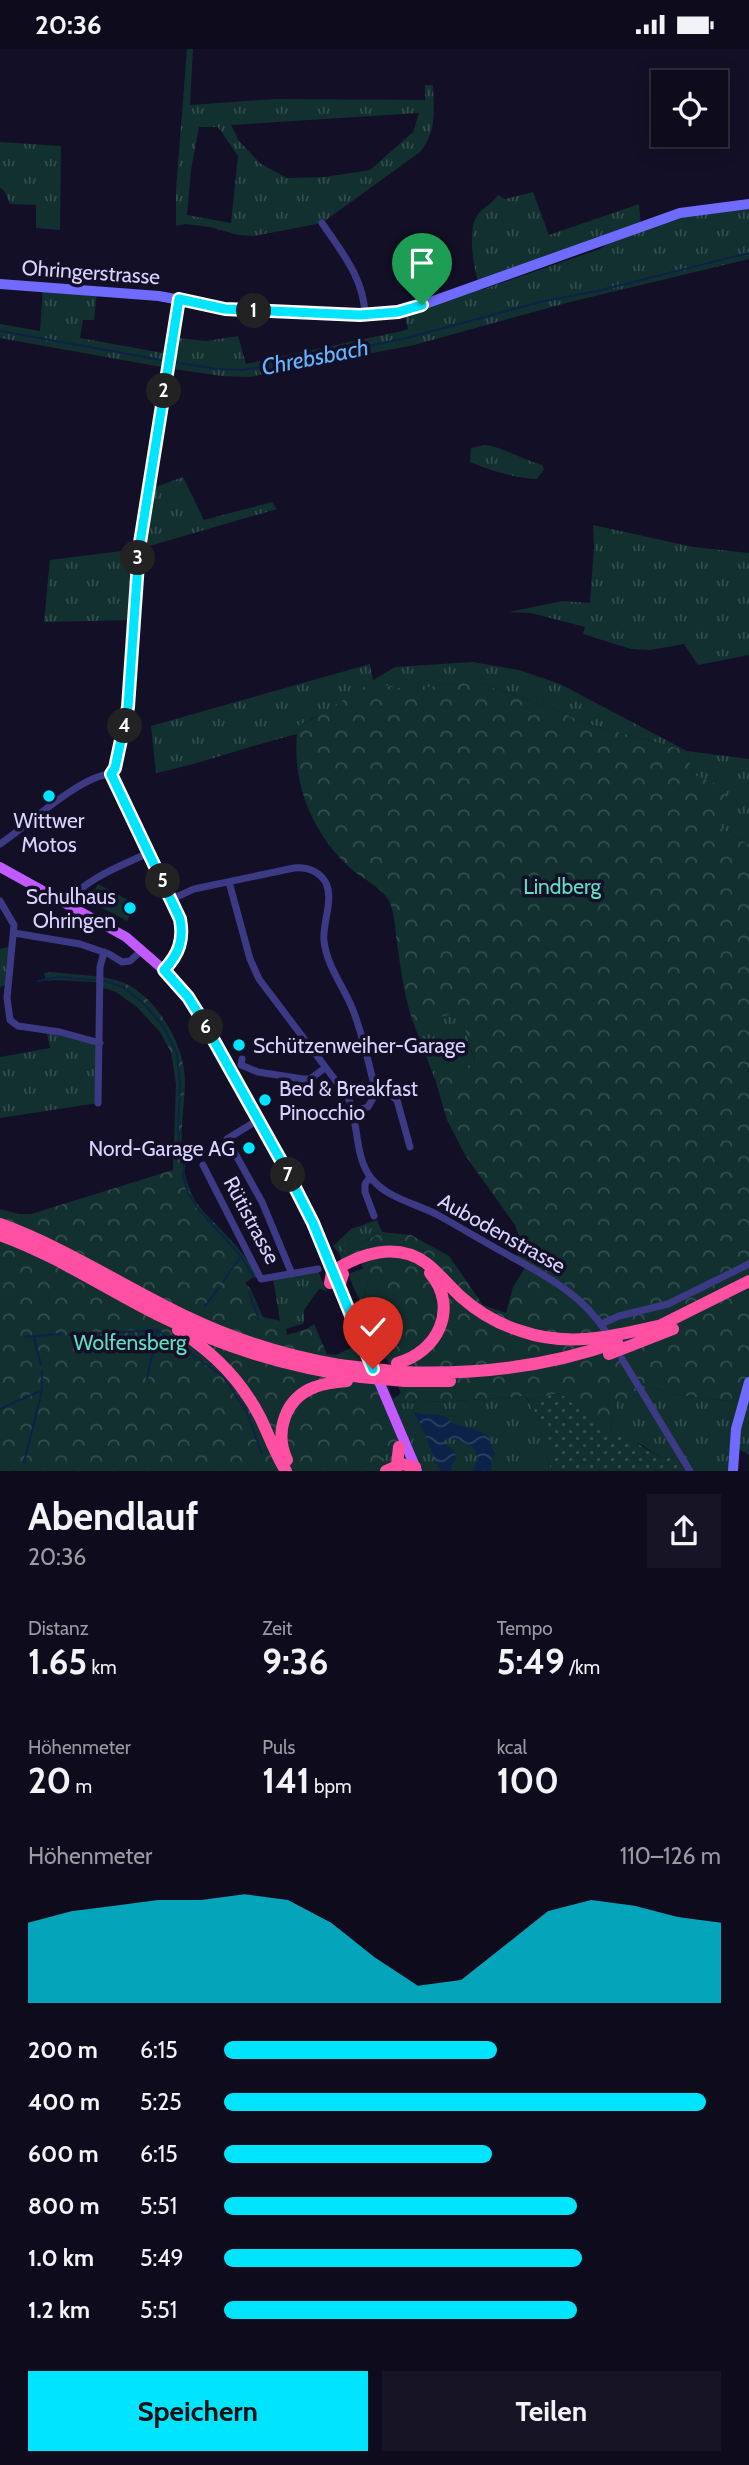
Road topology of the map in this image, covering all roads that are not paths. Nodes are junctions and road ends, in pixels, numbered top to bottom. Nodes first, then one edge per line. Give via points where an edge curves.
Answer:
1 (749, 204) edge
2 (323, 223) dead end
3 (0, 285) edge
4 (179, 299) junction
5 (366, 315) junction
6 (111, 774) junction
7 (0, 844) edge
8 (148, 853) junction
9 (0, 867) edge
10 (229, 881) junction
11 (172, 899) junction
12 (0, 901) edge
13 (67, 903) junction
14 (14, 933) junction
15 (142, 950) junction
16 (104, 952) junction
17 (164, 970) junction
18 (100, 1043) junction
19 (242, 1059) dead end
20 (325, 1068) junction
21 (376, 1093) junction
22 (98, 1103) dead end
23 (354, 1111) junction
24 (258, 1121) junction
25 (410, 1147) dead end
26 (203, 1165) dead end
27 (370, 1177) junction
28 (374, 1216) dead end
29 (0, 1224) edge
30 (0, 1235) edge
31 (749, 1264) edge
32 (292, 1273) junction
33 (332, 1273) junction
34 (749, 1281) edge
35 (749, 1291) edge
36 (159, 1315) junction
37 (601, 1324) junction
38 (662, 1325) junction
39 (606, 1332) dead end
40 (622, 1359) dead end
41 (401, 1372) junction
42 (343, 1374) junction
43 (749, 1382) edge
44 (399, 1447) joint
45 (405, 1467) edge
46 (286, 1471) edge
47 (294, 1471) edge
48 (690, 1471) edge
49 (733, 1471) edge

1 - 5 main road, Ohringerstrasse via 669,217 407,310
2 - 5 street via 358,277
3 - 4 main road, Ohringerstrasse
4 - 5 main road, Ohringerstrasse via 225,309
4 - 6 street via 139,549 128,707
6 - 7 street via 74,789
6 - 8 street
8 - 11 street
8 - 13 street via 86,885
9 - 13 main road
10 - 11 street
10 - 20 street via 259,979
10 - 21 street via 306,867 323,878 329,893 326,951 354,1011
11 - 17 street via 183,933 178,952
12 - 14 street via 12,919
13 - 15 main road
14 - 16 street
14 - 18 street via 7,998 10,1020 18,1026
15 - 16 street via 122,962
15 - 17 main road
16 - 18 street
17 - 24 main road via 200,1015
18 - 22 street
19 - 20 street via 241,1065 258,1072 303,1079
20 - 23 street
21 - 23 street via 368,1107
21 - 25 street via 388,1093 397,1100
23 - 27 street via 362,1160
24 - 32 street via 227,1139 262,1202
24 - 33 main road
26 - 32 street, Rütistrasse via 261,1279
27 - 28 street via 365,1192
27 - 37 street, Aubodenstrasse via 386,1191 561,1285
29 - 42 highway via 214,1329
30 - 36 highway via 62,1262
31 - 37 street via 668,1304
32 - 33 street, Rütistrasse
33 - 38 highway via 384,1251 396,1251 428,1264 488,1317 545,1338 599,1339
33 - 41 highway via 377,1258 396,1257 420,1265 438,1284 444,1307 438,1333
33 - 44 main road
33 - 45 main road
34 - 38 highway
35 - 41 highway via 669,1331 582,1362 493,1378
36 - 42 highway via 253,1354
36 - 46 highway via 204,1348 239,1384
37 - 39 street, Aubodenstrasse
38 - 41 highway via 536,1364 471,1372
40 - 48 street
41 - 42 highway, bridge
41 - 42 highway, bridge via 361,1377
42 - 47 highway via 309,1389 287,1412 281,1441
43 - 49 main road via 736,1429
44 - 45 highway

